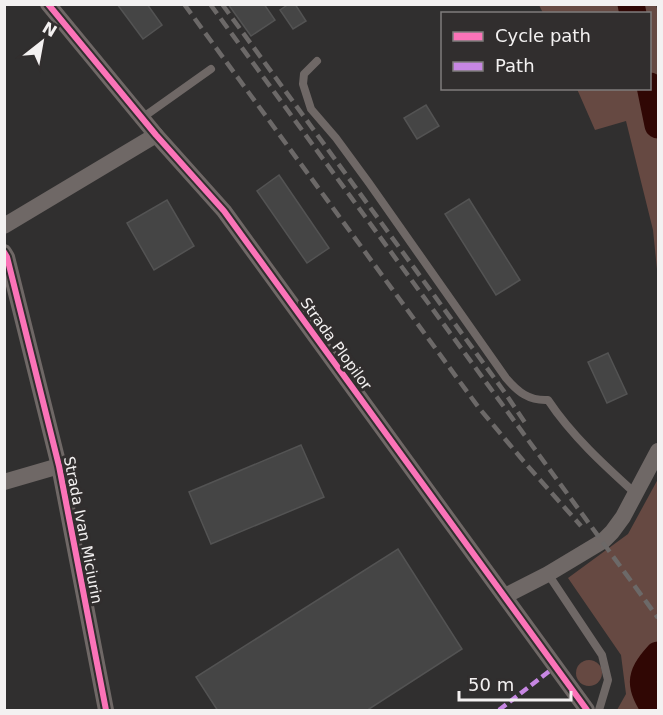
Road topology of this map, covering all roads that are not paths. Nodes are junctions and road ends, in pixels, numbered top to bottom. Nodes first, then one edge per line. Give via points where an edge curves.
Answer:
1 (48, 4) edge
2 (316, 61) dead end
3 (211, 69) dead end
4 (142, 118) junction
5 (156, 135) junction
6 (4, 226) edge
7 (4, 252) edge
8 (658, 451) edge
9 (59, 466) junction
10 (4, 482) edge
11 (636, 494) junction
12 (548, 574) junction
13 (505, 596) junction
14 (106, 711) edge
15 (587, 711) edge
16 (599, 711) edge

1 - 4 street, Strada Plopilor
2 - 11 lane via 304,74 311,109 369,183 506,378 527,396 548,400 597,459
3 - 4 lane
4 - 5 street, Strada Plopilor
5 - 6 street
5 - 13 street, Strada Plopilor via 225,211
7 - 9 street, Strada Ivan Miciurin
8 - 11 street
9 - 10 street
9 - 14 street, Strada Ivan Miciurin
11 - 12 street via 603,541
12 - 13 street
12 - 16 lane via 602,655 608,680
13 - 15 street, Strada Plopilor

